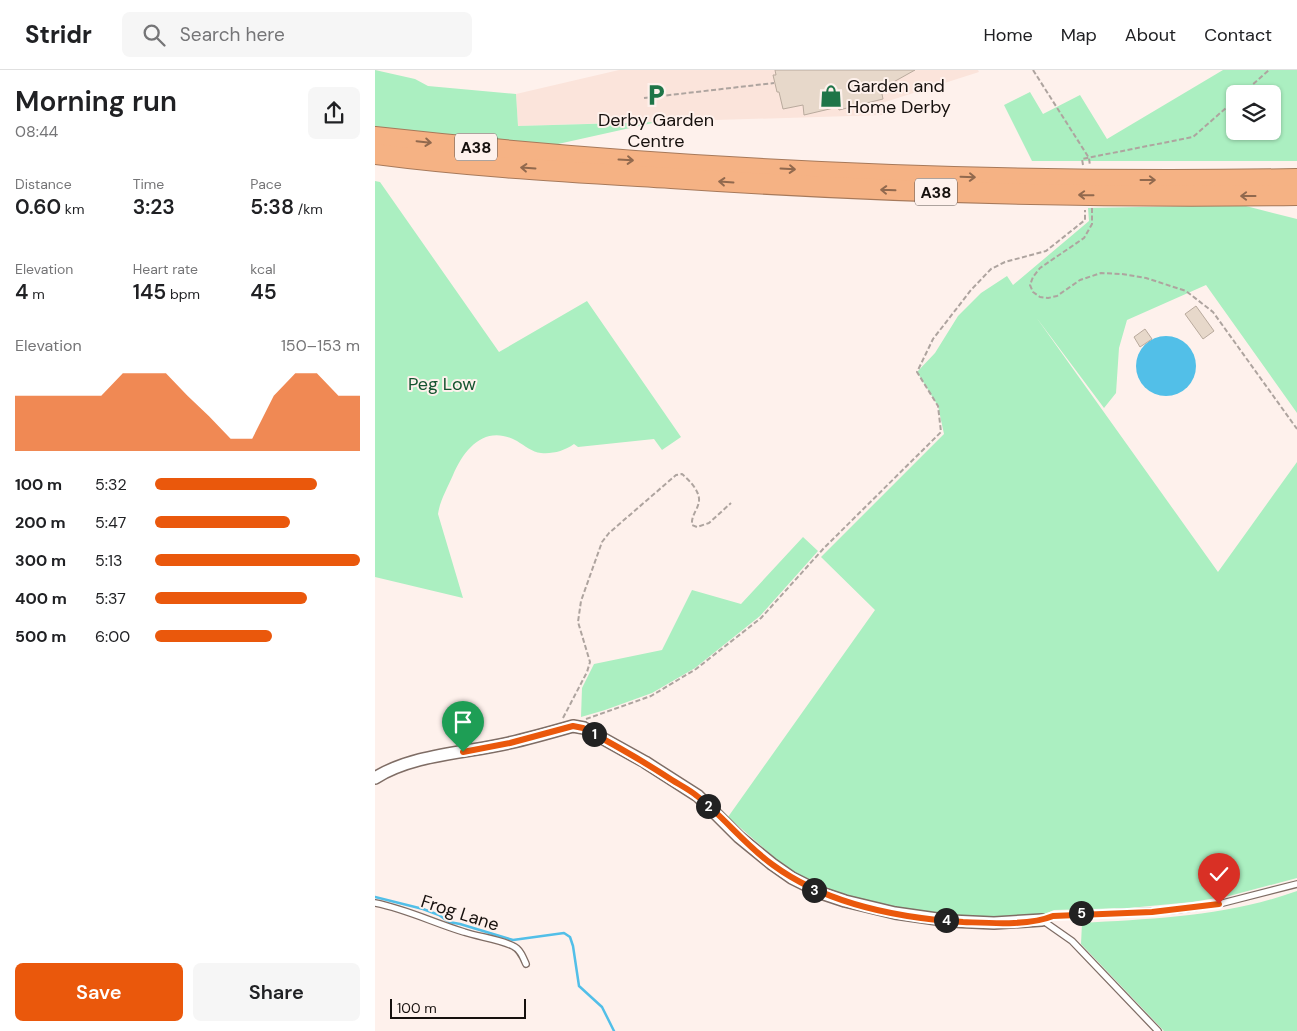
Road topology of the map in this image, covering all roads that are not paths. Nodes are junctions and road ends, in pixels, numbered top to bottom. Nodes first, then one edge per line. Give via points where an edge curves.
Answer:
1 (375, 137) edge
2 (380, 155) edge
3 (1297, 179) edge
4 (1297, 195) edge
5 (375, 778) edge
6 (1297, 884) edge
7 (375, 903) edge
8 (1042, 920) junction
9 (526, 964) dead end
10 (1158, 1031) edge

1 -> 3 highway, A38 via 577,157 853,172 1049,179
4 -> 2 highway, A38 via 1027,194 848,188 577,172
5 - 8 street via 401,765 510,743 573,726 583,728 645,762 697,796 772,864 824,894 867,907 942,920 994,923
6 - 8 lane via 1219,904 1152,912 1053,916
7 - 9 lane, Frog Lane via 514,946
8 - 10 lane via 1071,941

